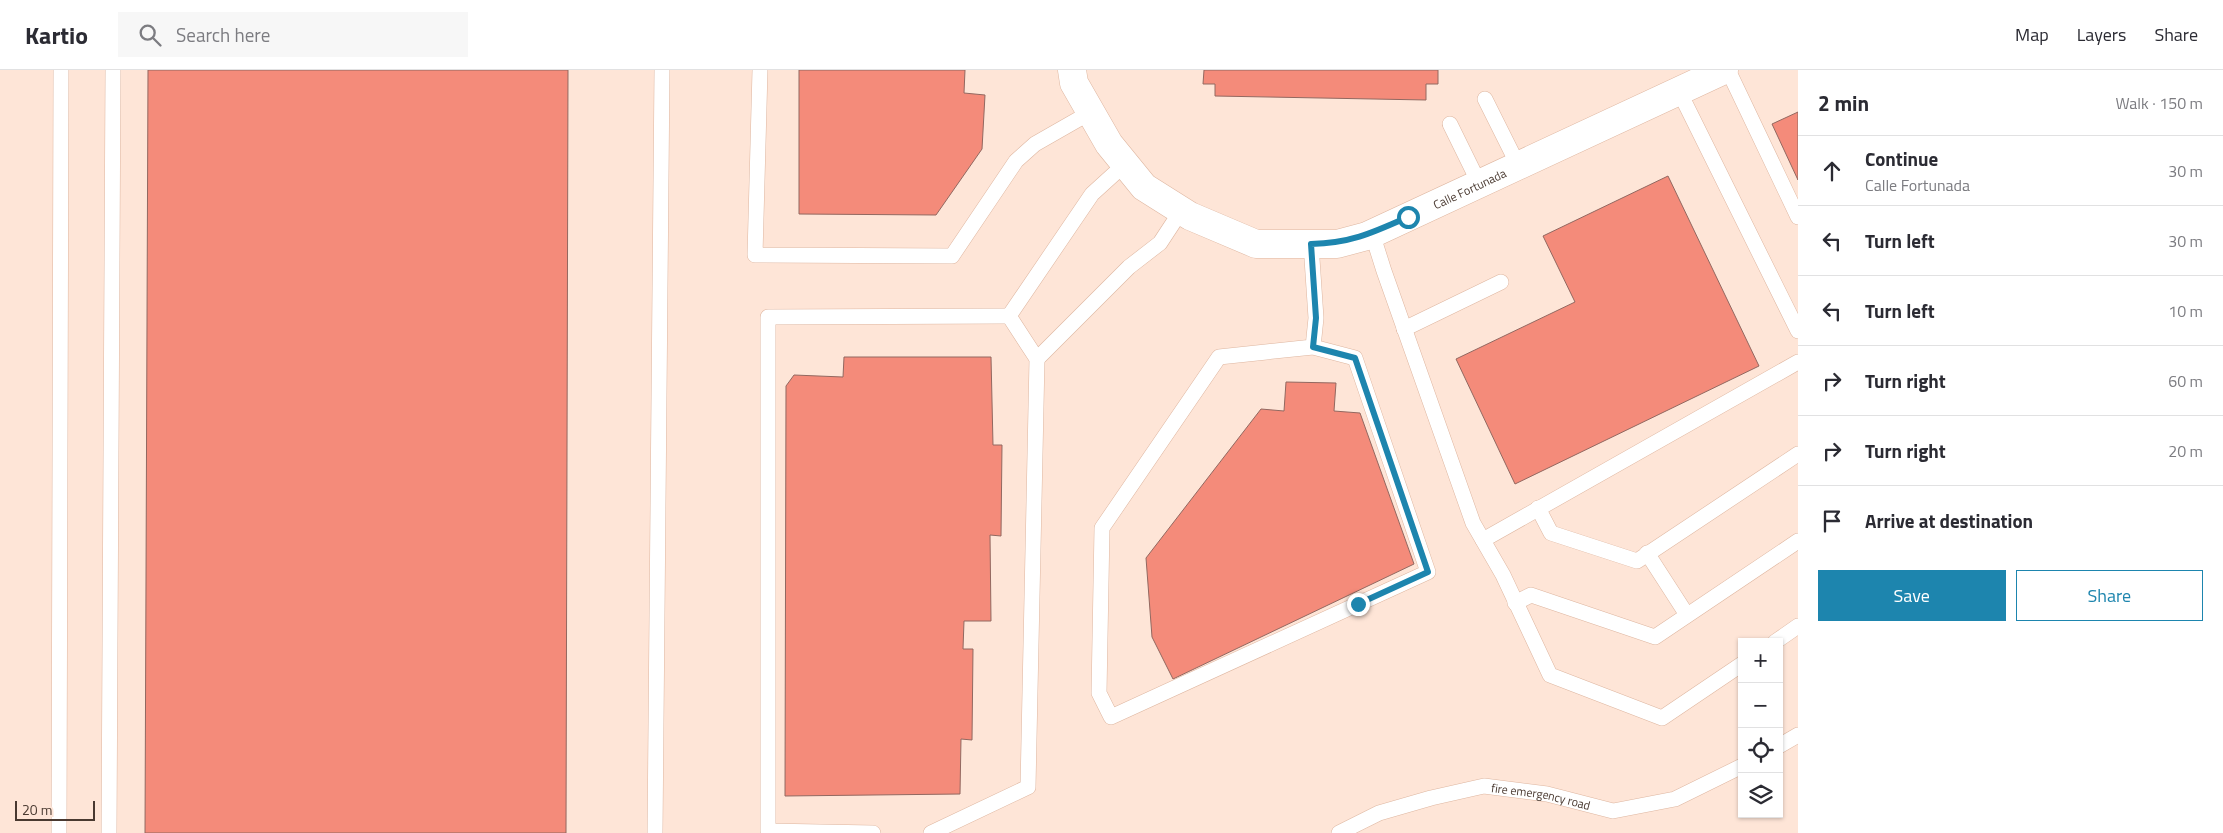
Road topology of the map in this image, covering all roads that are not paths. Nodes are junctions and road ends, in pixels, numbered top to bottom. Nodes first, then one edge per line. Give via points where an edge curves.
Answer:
1 (61, 70) edge
2 (112, 70) edge
3 (662, 70) edge
4 (760, 70) edge
5 (1072, 70) edge
6 (1724, 70) edge
7 (1728, 70) edge
8 (1686, 82) edge
9 (1485, 99) dead end
10 (1091, 112) junction
11 (1450, 124) dead end
12 (1125, 164) junction
13 (1518, 166) junction
14 (1479, 183) junction
15 (1181, 211) junction
16 (1798, 218) edge
17 (1372, 233) junction
18 (1311, 244) junction
19 (1501, 282) dead end
20 (1009, 316) junction
21 (1404, 329) junction
22 (1798, 331) edge
23 (1313, 347) junction
24 (1037, 359) junction
25 (1798, 362) edge
26 (1798, 454) edge
27 (1538, 508) junction
28 (1483, 540) junction
29 (1798, 541) edge
30 (1647, 553) junction
31 (1515, 603) junction
32 (1687, 615) junction
33 (1798, 626) edge
34 (1780, 638) edge
35 (1738, 667) edge
36 (1798, 735) edge
37 (1783, 744) edge
38 (1738, 768) edge
39 (59, 833) edge
40 (109, 833) edge
41 (655, 833) edge
42 (873, 833) edge
43 (931, 833) edge
44 (1339, 833) edge

1 - 39 lane
2 - 40 lane
3 - 41 lane
4 - 10 lane via 755,255 952,256 1016,161 1042,139
5 - 10 street, Calle Fortunada via 1074,83
6 - 8 street, Calle Fortunada
7 - 16 lane
8 - 13 street, Calle Fortunada
8 - 22 lane
9 - 13 lane
10 - 12 street, Calle Fortunada
11 - 14 lane
12 - 15 street, Calle Fortunada via 1144,187
12 - 20 lane via 1092,194
13 - 14 street, Calle Fortunada
14 - 17 street, Calle Fortunada
15 - 18 street, Calle Fortunada via 1256,244
15 - 24 lane via 1160,243 1129,267
17 - 18 street, Calle Fortunada via 1337,244
17 - 21 lane
18 - 23 lane via 1316,318
19 - 21 lane
20 - 24 lane
20 - 42 lane via 768,317 768,831
21 - 28 lane via 1473,523
23 - 23 lane via 1355,358 1428,572 1111,717 1099,693 1102,528 1219,357
24 - 43 lane via 1028,787
25 - 27 lane
26 - 30 lane
27 - 28 lane
27 - 30 lane via 1551,533 1637,561
28 - 31 lane
29 - 32 lane
30 - 32 lane
31 - 32 lane via 1531,595 1655,637
31 - 35 lane via 1550,676 1662,718
33 - 34 lane
36 - 37 lane
38 - 44 lane, fire emergency road via 1674,799 1613,811 1548,794 1484,786 1379,813

